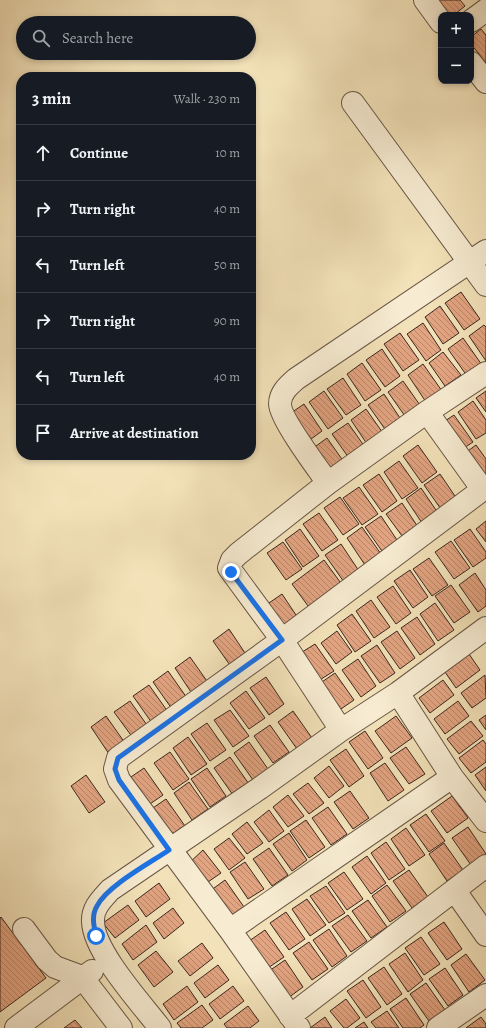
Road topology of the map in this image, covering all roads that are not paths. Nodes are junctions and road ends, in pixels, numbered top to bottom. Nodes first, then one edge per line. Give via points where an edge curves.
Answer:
1 (425, 0) edge
2 (486, 10) edge
3 (438, 18) edge
4 (474, 19) edge
5 (474, 67) edge
6 (486, 82) edge
7 (353, 103) dead end
8 (478, 257) edge
9 (486, 285) edge
10 (486, 374) edge
11 (426, 412) junction
12 (328, 483) junction
13 (484, 489) edge
14 (483, 635) edge
15 (282, 640) junction
16 (398, 693) junction
17 (341, 730) junction
18 (452, 777) junction
19 (486, 822) edge
20 (169, 850) junction
21 (486, 866) edge
22 (455, 891) junction
23 (24, 929) dead end
24 (230, 930) junction
25 (486, 935) edge
26 (108, 960) junction
27 (82, 977) junction
28 (486, 995) edge
29 (295, 1022) edge
30 (16, 1028) edge
31 (121, 1028) edge
32 (160, 1028) edge
33 (438, 1028) edge

1 - 3 street
2 - 4 street
5 - 6 street
7 - 8 street
8 - 9 street
8 - 12 street via 296,379 284,391 280,405 288,424
10 - 11 street
11 - 12 street
11 - 13 street
12 - 15 street via 238,554 229,568
13 - 15 street
14 - 16 street
15 - 17 street
15 - 20 street via 118,758 115,769 119,780
16 - 17 street
16 - 18 street
17 - 20 street
18 - 19 street
18 - 24 street
20 - 24 street
20 - 26 street via 110,890 97,905 94,929
21 - 22 street
22 - 25 street
22 - 29 street
23 - 27 street via 55,967
24 - 29 street
26 - 27 street
26 - 32 street
27 - 30 street
27 - 31 street
28 - 33 street

